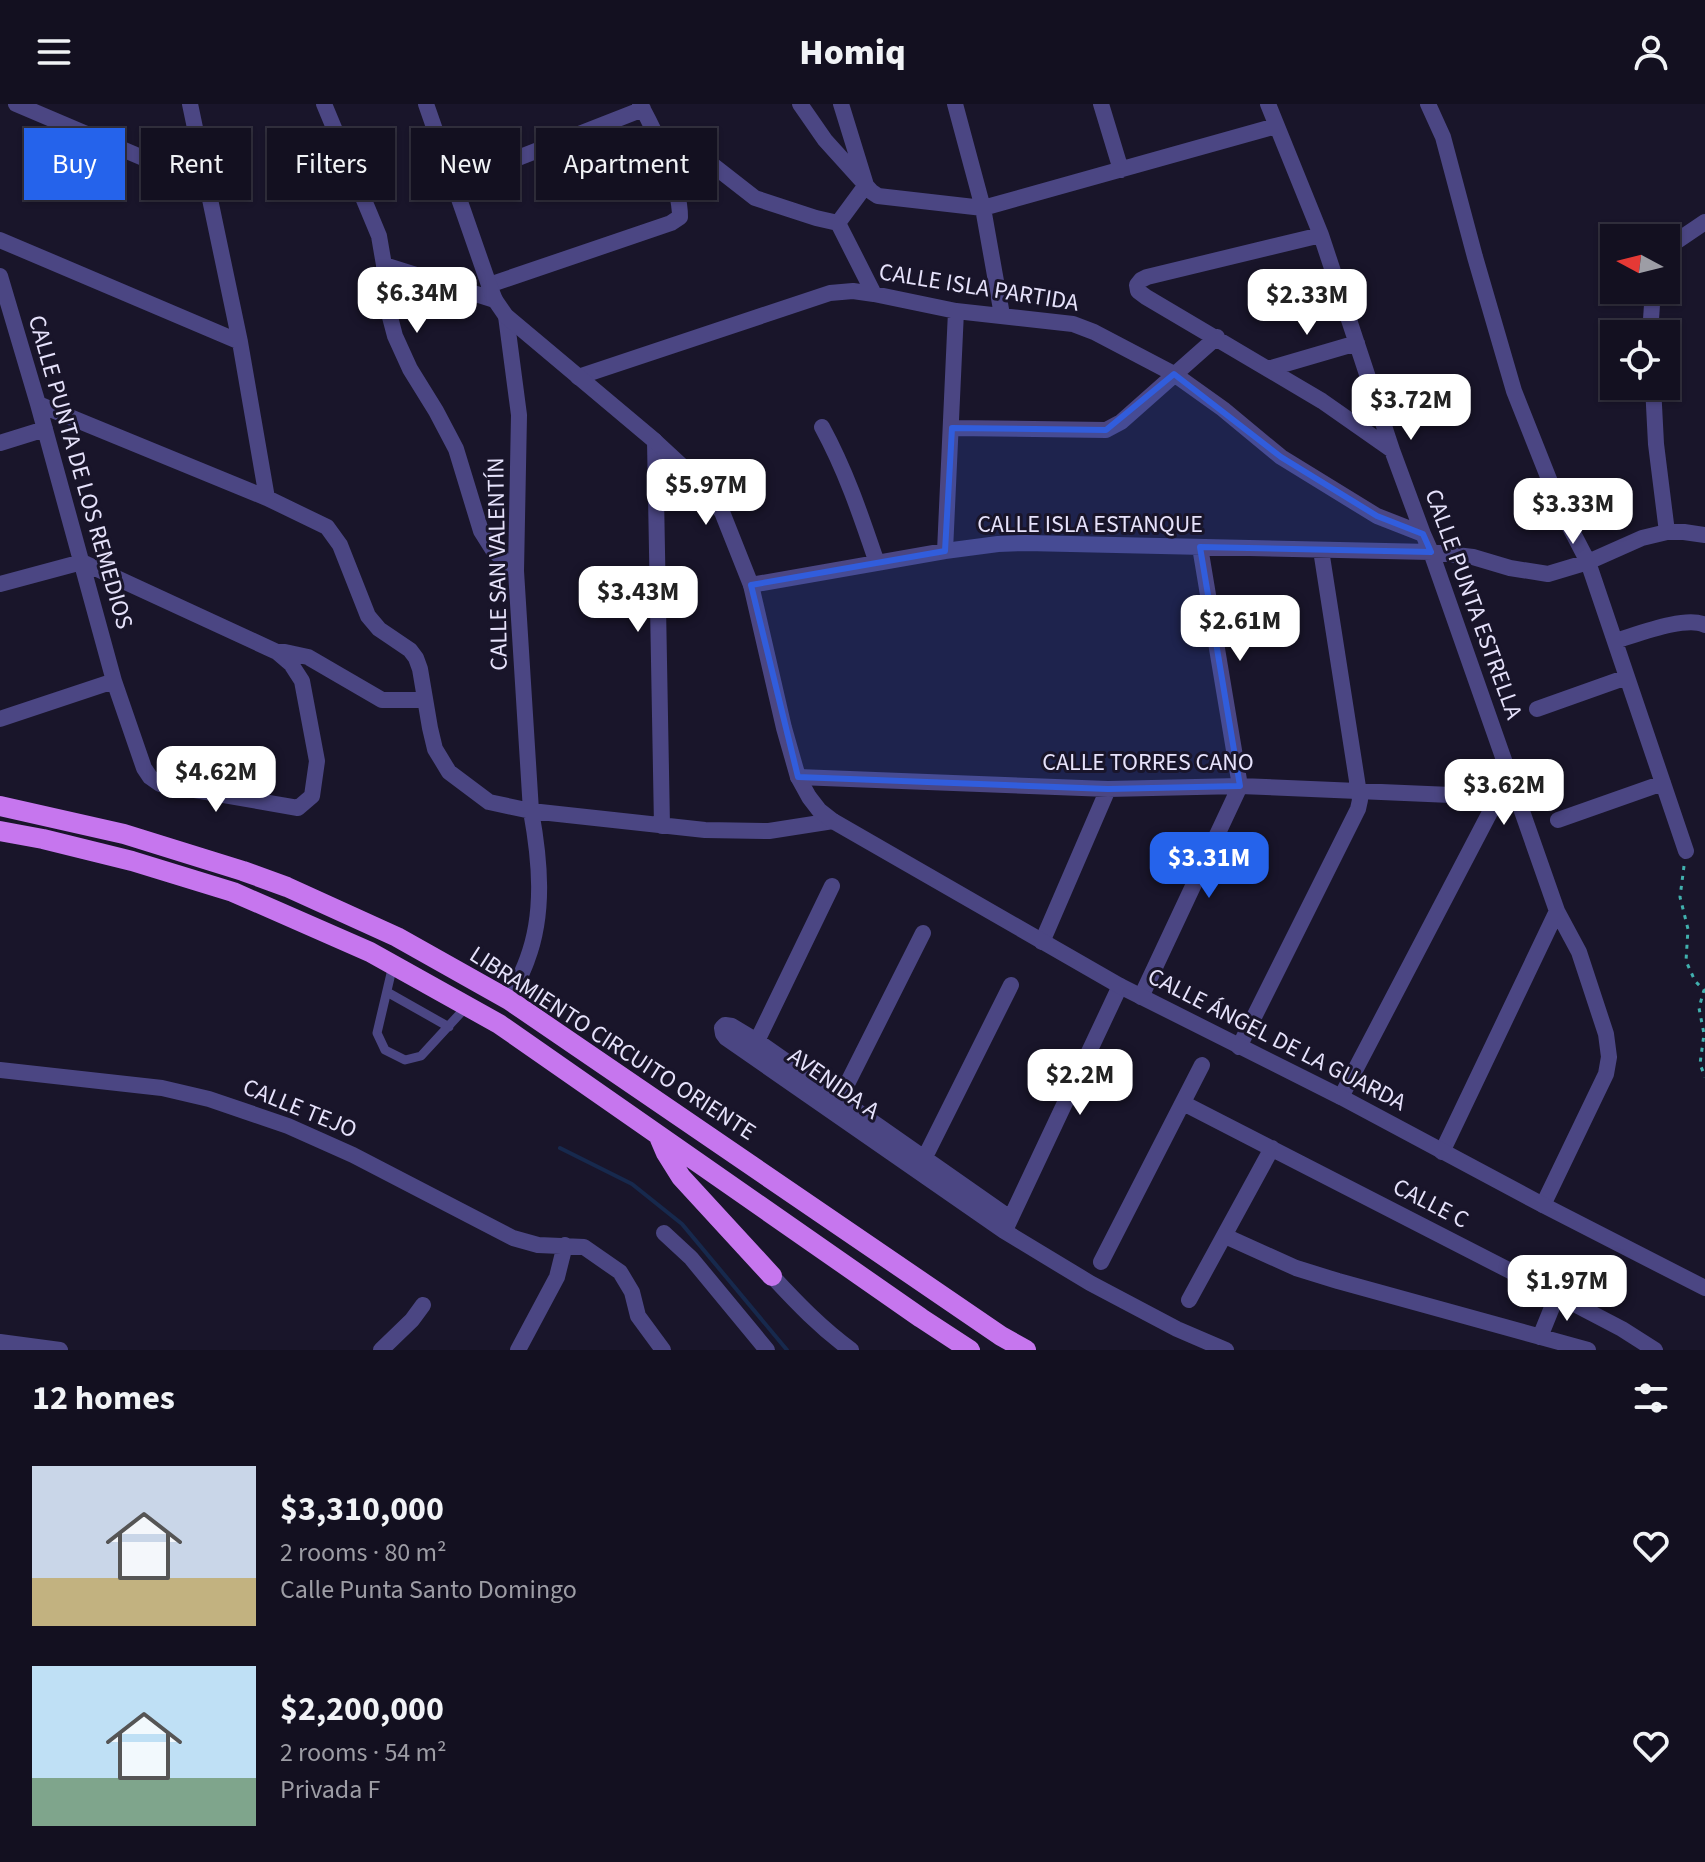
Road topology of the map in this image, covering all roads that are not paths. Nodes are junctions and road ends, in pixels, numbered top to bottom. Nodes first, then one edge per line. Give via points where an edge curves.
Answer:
1 (16, 104) edge
2 (190, 104) edge
3 (324, 104) edge
4 (426, 104) edge
5 (800, 104) edge
6 (841, 104) edge
7 (955, 104) edge
8 (1101, 104) edge
9 (1268, 104) edge
10 (1428, 104) edge
11 (642, 106) edge
12 (1276, 126) junction
13 (196, 128) edge
14 (435, 128) edge
15 (653, 128) edge
16 (520, 156) edge
17 (141, 157) edge
18 (717, 168) edge
19 (1121, 170) junction
20 (866, 185) junction
21 (212, 200) edge
22 (460, 200) edge
23 (678, 200) edge
24 (983, 208) junction
25 (1705, 222) edge
26 (838, 223) junction
27 (1321, 235) junction
28 (1680, 239) edge
29 (0, 240) edge
30 (384, 265) junction
31 (0, 276) edge
32 (492, 292) junction
33 (874, 294) junction
34 (4, 304) edge
35 (956, 311) junction
36 (1002, 315) junction
37 (506, 316) junction
38 (1217, 337) junction
39 (240, 342) junction
40 (1357, 343) junction
41 (1268, 369) junction
42 (1174, 374) junction
43 (578, 377) junction
44 (1654, 400) edge
45 (38, 404) junction
46 (822, 427) dead end
47 (952, 428) junction
48 (45, 429) junction
49 (655, 441) junction
50 (0, 443) edge
51 (1392, 450) junction
52 (267, 498) junction
53 (1667, 532) junction
54 (1423, 534) junction
55 (1705, 535) edge
56 (1200, 547) junction
57 (1321, 550) junction
58 (945, 551) junction
59 (1431, 552) junction
60 (82, 562) junction
61 (1588, 562) junction
62 (877, 563) junction
63 (516, 571) junction
64 (0, 584) edge
65 (751, 585) junction
66 (1705, 625) edge
67 (1615, 641) junction
68 (277, 652) junction
69 (1627, 677) junction
70 (114, 681) junction
71 (425, 700) junction
72 (1537, 709) dead end
73 (0, 719) edge
74 (798, 777) junction
75 (1663, 783) junction
76 (1240, 786) junction
77 (1108, 789) junction
78 (1360, 790) junction
79 (1517, 793) junction
80 (1498, 797) junction
81 (0, 806) edge
82 (531, 811) junction
83 (1558, 820) dead end
84 (833, 821) junction
85 (662, 826) junction
86 (0, 831) edge
87 (1686, 851) road end
88 (832, 886) dead end
89 (1557, 911) junction
90 (923, 933) dead end
91 (1042, 942) junction
92 (393, 965) junction
93 (1011, 985) dead end
94 (1120, 986) junction
95 (387, 992) junction
96 (1141, 997) junction
97 (509, 1000) junction
98 (467, 1006) junction
99 (449, 1027) junction
100 (757, 1041) junction
101 (1239, 1047) junction
102 (1202, 1065) dead end
103 (0, 1070) edge
104 (1341, 1097) junction
105 (840, 1098) junction
106 (1183, 1103) junction
107 (659, 1136) junction
108 (1272, 1148) junction
109 (1442, 1152) junction
110 (925, 1157) junction
111 (1543, 1205) junction
112 (1007, 1224) junction
113 (664, 1233) dead end
114 (1225, 1236) junction
115 (565, 1245) junction
116 (1101, 1262) dead end
117 (772, 1276) joint
118 (1705, 1288) edge
119 (1557, 1295) junction
120 (1189, 1300) dead end
121 (423, 1305) dead end
122 (1540, 1337) junction
123 (0, 1342) edge
124 (60, 1350) edge
125 (381, 1350) edge
126 (518, 1350) edge
127 (663, 1350) edge
128 (767, 1350) edge
129 (851, 1350) edge
130 (970, 1350) edge
131 (1026, 1350) edge
132 (1226, 1350) edge
133 (1588, 1350) edge
134 (1655, 1350) edge

1 - 17 street
2 - 13 street
3 - 30 street via 379,236
4 - 14 street
5 - 20 street
6 - 20 street
7 - 24 street
8 - 19 street
9 - 12 street, CALLE PUNTA ESTRELLA
10 - 61 street via 1443,137 1514,391 1562,512
11 - 15 street
11 - 16 street
12 - 19 street
12 - 27 street, CALLE PUNTA ESTRELLA
18 - 26 street via 755,198
19 - 24 street
20 - 24 street via 878,196
20 - 26 street
21 - 39 street
22 - 32 street
23 - 32 street via 680,217 671,223
24 - 36 street
25 - 28 street
26 - 33 street
27 - 38 street via 1147,277 1137,285 1146,297
27 - 40 street, CALLE PUNTA ESTRELLA
29 - 39 street
30 - 32 street
30 - 63 street via 395,336 456,449 481,531
31 - 34 street, CALLE PUNTA DE LOS REMEDIOS
32 - 37 street
33 - 35 street, CALLE ISLA PARTIDA
33 - 43 street, CALLE ISLA PARTIDA via 830,293
34 - 45 street, CALLE PUNTA DE LOS REMEDIOS
35 - 36 street, CALLE ISLA PARTIDA
35 - 47 street
36 - 42 street, CALLE ISLA PARTIDA via 1073,324
37 - 43 street, CALLE ÁNGEL DE LA GUARDA
37 - 63 street, CALLE SAN VALENTÍN via 519,415
38 - 41 street
38 - 42 street
39 - 52 street
40 - 41 street
40 - 51 street, CALLE PUNTA ESTRELLA
41 - 51 street
42 - 47 street via 1106,430
42 - 54 street, CALLE ISLA PARTIDA via 1281,457 1377,516
43 - 49 street, CALLE ÁNGEL DE LA GUARDA
44 - 53 street
45 - 48 street, CALLE PUNTA DE LOS REMEDIOS
45 - 52 street
46 - 62 street via 854,495
47 - 58 street
48 - 50 street
48 - 60 street, CALLE PUNTA DE LOS REMEDIOS
49 - 65 street, CALLE ÁNGEL DE LA GUARDA via 722,512
49 - 85 street
51 - 54 street, CALLE PUNTA ESTRELLA
52 - 71 street via 327,527 340,545 368,616 416,658
53 - 55 street
53 - 61 street, CALLE ISLA ESTANQUE
54 - 59 street, CALLE PUNTA ESTRELLA
56 - 57 street, CALLE ISLA ESTANQUE
56 - 58 street, CALLE ISLA ESTANQUE via 1026,543
56 - 76 street
57 - 59 street, CALLE ISLA ESTANQUE
57 - 78 street
58 - 62 street, CALLE ISLA ESTANQUE
59 - 61 street, CALLE ISLA ESTANQUE via 1548,574
59 - 79 street, CALLE PUNTA ESTRELLA
60 - 64 street
60 - 68 street
60 - 70 street, CALLE PUNTA DE LOS REMEDIOS
61 - 67 street
62 - 65 street, CALLE ISLA ESTANQUE
63 - 82 street, CALLE SAN VALENTÍN
65 - 74 street, CALLE ÁNGEL DE LA GUARDA
66 - 67 street via 1680,623
67 - 69 street
68 - 70 street, CALLE PUNTA DE LOS REMEDIOS via 302,681 317,761 312,796 298,808 160,784 144,768
68 - 71 street via 308,657 382,700
69 - 72 street
69 - 75 street
70 - 73 street
71 - 82 street via 435,749 449,772 489,802
74 - 77 street, CALLE TORRES CANO
74 - 84 street, CALLE ÁNGEL DE LA GUARDA via 819,810
75 - 83 street
75 - 87 street
76 - 77 street, CALLE TORRES CANO
76 - 78 street, CALLE TORRES CANO
76 - 96 street
77 - 91 street
78 - 80 street, CALLE TORRES CANO
78 - 101 street via 1358,809
79 - 80 street, CALLE TORRES CANO
79 - 89 street, CALLE PUNTA ESTRELLA
80 - 104 street
81 - 97 main road, LIBRAMIENTO CIRCUITO ORIENTE via 124,834 287,887 397,937
82 - 85 street
82 - 97 street, CALLE SAN VALENTÍN via 538,906 527,959
84 - 85 street via 769,831
84 - 91 street, CALLE ÁNGEL DE LA GUARDA
86 - 92 main road, LIBRAMIENTO CIRCUITO ORIENTE via 132,861 233,892
88 - 100 street
89 - 109 street
89 - 111 street, CALLE PUNTA ESTRELLA via 1579,952 1609,1057 1606,1074
90 - 105 street
91 - 94 street, CALLE ÁNGEL DE LA GUARDA
92 - 95 lane
92 - 98 main road, LIBRAMIENTO CIRCUITO ORIENTE
93 - 110 street
94 - 96 street, CALLE ÁNGEL DE LA GUARDA
94 - 112 street
95 - 99 lane
95 - 99 lane via 377,1033 385,1050 405,1060 421,1056
96 - 101 street, CALLE ÁNGEL DE LA GUARDA
97 - 131 main road, LIBRAMIENTO CIRCUITO ORIENTE
98 - 99 lane
98 - 107 main road, LIBRAMIENTO CIRCUITO ORIENTE
100 - 105 street, AVENIDA A
100 - 112 street, AVENIDA A via 732,1026 722,1028 726,1038
101 - 104 street, CALLE ÁNGEL DE LA GUARDA
102 - 106 street
103 - 115 street, CALLE TEJO via 162,1088 209,1099 353,1155 513,1238
104 - 109 street, CALLE ÁNGEL DE LA GUARDA
105 - 110 street, AVENIDA A
106 - 108 street, CALLE C
106 - 116 street
107 - 117 main road via 681,1177
107 - 130 main road, LIBRAMIENTO CIRCUITO ORIENTE
108 - 114 street
108 - 119 street, CALLE C
109 - 111 street, CALLE ÁNGEL DE LA GUARDA
110 - 112 street, AVENIDA A
111 - 118 street, CALLE ÁNGEL DE LA GUARDA
112 - 132 street, AVENIDA A via 1090,1283
113 - 128 street
114 - 120 street
114 - 122 street via 1296,1268
115 - 126 street via 557,1277
115 - 127 street, CALLE TEJO via 584,1247 620,1272 638,1316
117 - 129 street
119 - 122 street
119 - 134 street, CALLE C
121 - 125 street
122 - 133 street
123 - 124 street

